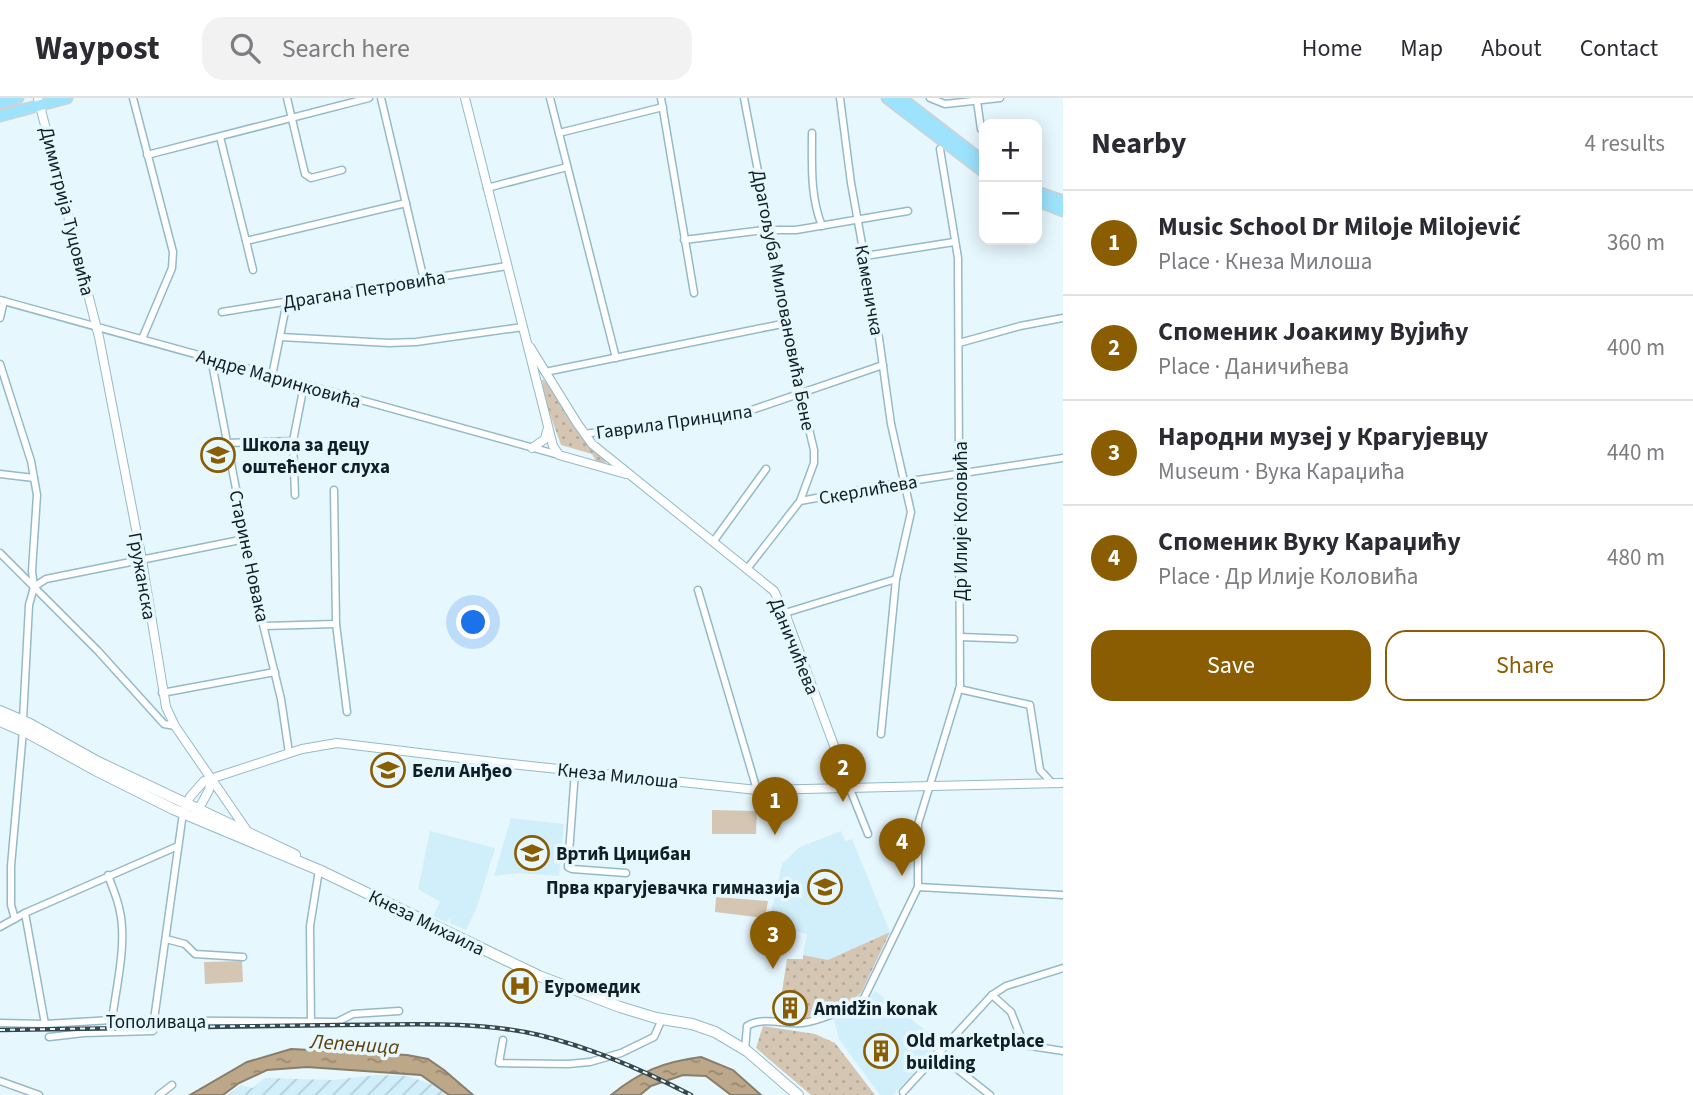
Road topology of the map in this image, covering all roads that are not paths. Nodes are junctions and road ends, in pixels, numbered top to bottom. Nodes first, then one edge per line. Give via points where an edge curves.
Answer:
1 (18, 98) edge
2 (67, 98) edge
3 (133, 98) edge
4 (287, 98) edge
5 (369, 98) edge
6 (381, 98) edge
7 (465, 98) edge
8 (551, 98) edge
9 (661, 98) edge
10 (744, 98) edge
11 (840, 98) edge
12 (887, 98) edge
13 (901, 98) edge
14 (930, 98) edge
15 (1000, 98) edge
16 (39, 101) edge
17 (977, 101) junction
18 (0, 103) edge
19 (663, 107) junction
20 (0, 116) edge
21 (291, 117) junction
22 (980, 119) edge
23 (559, 133) junction
24 (812, 133) dead end
25 (220, 137) junction
26 (940, 149) dead end
27 (147, 155) junction
28 (979, 158) edge
29 (567, 167) junction
30 (979, 168) edge
31 (341, 170) dead end
32 (487, 188) junction
33 (1042, 194) edge
34 (1063, 201) edge
35 (406, 203) junction
36 (1042, 203) edge
37 (908, 211) dead end
38 (1063, 211) edge
39 (858, 219) junction
40 (822, 226) junction
41 (770, 230) junction
42 (246, 240) junction
43 (684, 240) junction
44 (954, 242) junction
45 (865, 256) junction
46 (507, 266) junction
47 (253, 270) dead end
48 (425, 280) junction
49 (694, 293) dead end
50 (2, 300) edge
51 (287, 301) junction
52 (222, 312) dead end
53 (0, 318) edge
54 (1063, 318) edge
55 (787, 323) junction
56 (97, 325) junction
57 (523, 327) junction
58 (281, 337) junction
59 (142, 339) junction
60 (959, 343) junction
61 (211, 358) junction
62 (616, 358) junction
63 (0, 364) edge
64 (883, 365) junction
65 (540, 373) junction
66 (272, 376) junction
67 (304, 385) junction
68 (801, 394) junction
69 (547, 428) junction
70 (584, 434) junction
71 (293, 441) junction
72 (227, 443) junction
73 (532, 448) junction
74 (559, 455) junction
75 (606, 455) junction
76 (1063, 458) edge
77 (604, 469) junction
78 (766, 469) dead end
79 (960, 473) junction
80 (0, 474) edge
81 (629, 475) junction
82 (34, 478) junction
83 (904, 482) junction
84 (334, 490) dead end
85 (295, 495) dead end
86 (800, 501) junction
87 (245, 539) junction
88 (713, 542) junction
89 (0, 553) edge
90 (142, 560) junction
91 (747, 569) junction
92 (896, 579) junction
93 (34, 587) junction
94 (698, 590) dead end
95 (785, 613) junction
96 (336, 624) junction
97 (264, 626) junction
98 (961, 637) junction
99 (1014, 639) dead end
100 (275, 672) junction
101 (959, 689) junction
102 (162, 693) junction
103 (0, 711) edge
104 (347, 712) dead end
105 (0, 721) edge
106 (23, 726) junction
107 (175, 726) junction
108 (881, 734) dead end
109 (289, 752) junction
110 (575, 771) junction
111 (211, 780) junction
112 (1052, 783) junction
113 (1063, 783) edge
114 (930, 785) junction
115 (850, 789) junction
116 (757, 790) junction
117 (185, 808) junction
118 (196, 813) junction
119 (248, 832) junction
120 (868, 834) dead end
121 (178, 846) junction
122 (318, 870) junction
123 (626, 873) dead end
124 (108, 875) junction
125 (918, 887) junction
126 (1063, 895) edge
127 (25, 913) junction
128 (15, 919) junction
129 (0, 927) edge
130 (166, 939) junction
131 (243, 957) dead end
132 (1063, 968) edge
133 (992, 995) junction
134 (399, 1011) dead end
135 (662, 1019) junction
136 (112, 1020) junction
137 (154, 1020) junction
138 (312, 1022) junction
139 (0, 1023) edge
140 (45, 1024) junction
141 (153, 1031) dead end
142 (49, 1037) dead end
143 (503, 1040) dead end
144 (745, 1050) junction
145 (1063, 1051) edge
146 (937, 1053) junction
147 (0, 1081) edge
148 (172, 1085) dead end
149 (903, 1092) dead end
150 (39, 1095) edge
151 (159, 1095) edge
152 (798, 1095) edge
153 (990, 1095) edge

1 - 18 main road
2 - 16 main road
3 - 27 street
4 - 21 street
5 - 21 street
6 - 35 street
7 - 32 street, Даничићева
8 - 23 street
9 - 19 street
10 - 41 street, Драгољуба Миловановића Бене
11 - 39 street, Каменичка
12 - 30 main road
13 - 28 main road
14 - 17 street via 945,104
15 - 17 street
16 - 20 main road
16 - 56 street, Димитрија Туцовића
17 - 22 street
19 - 23 street
19 - 43 street
21 - 25 street
21 - 31 street via 306,176
23 - 29 street
24 - 40 street via 812,183
25 - 27 street
25 - 42 street
26 - 44 street, Др Илије Коловића
27 - 59 street via 173,261
29 - 32 street
29 - 62 street
32 - 46 street, Даничићева
33 - 34 main road
35 - 42 street
35 - 48 street
36 - 38 main road
37 - 39 street
39 - 40 street
39 - 45 street, Каменичка
40 - 41 street
41 - 43 street
41 - 55 street, Драгољуба Миловановића Бене
42 - 47 street
43 - 49 street
44 - 45 street
44 - 60 street, Др Илије Коловића
45 - 64 street, Каменичка
46 - 48 street, Драгана Петровића
46 - 57 street, Даничићева
48 - 51 street, Драгана Петровића
50 - 53 street
50 - 56 street, Андре Маринковића
51 - 52 street, Драгана Петровића
51 - 58 street
54 - 60 street
55 - 62 street
55 - 68 street, Драгољуба Миловановића Бене
56 - 59 street, Андре Маринковића
56 - 90 street, Гружанска
57 - 58 street via 377,344
57 - 65 street, Даничићева
58 - 66 street
59 - 61 street, Андре Маринковића
60 - 79 street, Др Илије Коловића
61 - 66 street, Андре Маринковића
61 - 72 street, Старине Новака
62 - 65 street
63 - 82 street
64 - 68 street, Гаврила Принципа
64 - 83 street, Каменичка
65 - 69 street, Даничићева
65 - 70 street, Даничићева
66 - 67 street, Андре Маринковића
67 - 71 street
67 - 73 street, Андре Маринковића
68 - 70 street, Гаврила Принципа via 731,416
68 - 86 street, Драгољуба Миловановића Бене via 814,456
69 - 73 street via 545,439
69 - 74 street, Даничићева
70 - 75 street, Даничићева
71 - 72 street
71 - 85 street
72 - 87 street, Старине Новака
73 - 74 street, Андре Маринковића
74 - 77 street, Даничићева
75 - 77 street via 610,465
75 - 81 street, Даничићева
76 - 79 street, Скерлићева
77 - 81 street, Даничићева
78 - 88 street
79 - 83 street, Скерлићева
79 - 98 street, Др Илије Коловића
80 - 82 street
81 - 88 street, Даничићева
82 - 93 street
83 - 86 street, Скерлићева
83 - 92 street, Каменичка via 911,512
84 - 96 street
86 - 91 street, Скерлићева
87 - 90 street
87 - 97 street, Старине Новака
88 - 91 street, Даничићева
89 - 93 street
90 - 93 street via 46,579
90 - 102 street, Гружанска
91 - 95 street, Даничићева via 774,592
92 - 95 street
92 - 108 street, Каменичка
93 - 106 street via 29,605
93 - 107 street via 164,724
94 - 116 street
95 - 115 street, Даничићева
96 - 97 street
96 - 104 street
97 - 100 street, Старине Новака
98 - 99 street
98 - 101 street, Др Илије Коловића
100 - 102 street
100 - 109 street, Старине Новака
101 - 112 street via 1031,706 1040,770
101 - 114 street, Др Илије Коловића
102 - 107 street, Гружанска
103 - 106 main road, Кнеза Михаила
105 - 106 main road, Кнеза Михаила
106 - 117 main road, Кнеза Михаила via 108,777
106 - 128 street via 11,866
107 - 111 street, Гружанска
109 - 110 street, Кнеза Милоша via 350,743
109 - 111 street, Кнеза Милоша
110 - 116 street, Кнеза Милоша
110 - 123 street via 568,867
111 - 117 street via 201,783
111 - 118 street
111 - 119 street, Гружанска
112 - 113 street, Кнеза Милоша
112 - 114 street, Кнеза Милоша
114 - 115 street, Кнеза Милоша
114 - 125 street, Др Илије Коловића via 918,824
115 - 116 street, Кнеза Милоша
115 - 120 street, Даничићева
117 - 118 main road, Кнеза Михаила
117 - 121 street
118 - 119 main road, Кнеза Михаила
118 - 122 main road, Кнеза Михаила
119 - 122 main road, Кнеза Михаила
121 - 124 street
121 - 130 street
122 - 135 main road, Кнеза Михаила via 567,988
122 - 138 street via 310,926
124 - 127 street
124 - 136 street via 121,923
125 - 126 street
125 - 144 street via 864,998 804,1023 760,1021 747,1026
127 - 128 street
127 - 140 street
128 - 129 street
130 - 131 street via 185,944 195,954
130 - 137 street
132 - 133 street
133 - 145 street via 1011,1012 1024,1045
133 - 146 street
134 - 138 street, Тополиваца via 353,1014 340,1022
135 - 143 street via 653,1037 637,1047 581,1063 499,1063
135 - 144 main road, Кнеза Михаила via 706,1028
136 - 137 street, Тополиваца
136 - 140 street, Тополиваца
137 - 138 street, Тополиваца
139 - 140 street, Тополиваца
141 - 142 street, Тополиваца
144 - 152 main road, Кнеза Михаила
146 - 149 street
146 - 153 street
147 - 150 street
148 - 151 street

